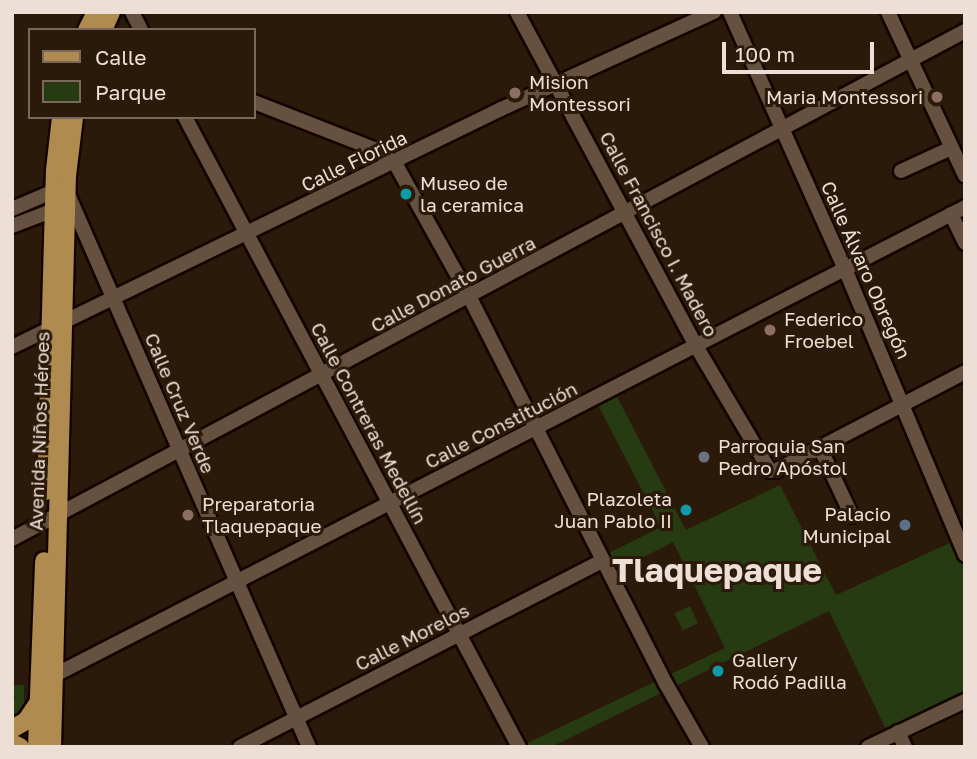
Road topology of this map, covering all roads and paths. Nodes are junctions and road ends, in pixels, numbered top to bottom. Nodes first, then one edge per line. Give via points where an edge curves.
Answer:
1 (96, 12) edge
2 (111, 12) edge
3 (132, 12) edge
4 (517, 12) edge
5 (714, 12) edge
6 (730, 12) edge
7 (888, 12) edge
8 (88, 28) edge
9 (104, 28) edge
10 (140, 28) edge
11 (965, 31) edge
12 (910, 60) junction
13 (557, 84) junction
14 (256, 103) edge
15 (61, 119) edge
16 (74, 119) edge
17 (186, 119) edge
18 (783, 129) junction
19 (951, 148) junction
20 (395, 163) junction
21 (901, 171) dead end
22 (965, 176) edge
23 (61, 191) junction
24 (965, 206) edge
25 (12, 209) edge
26 (54, 210) junction
27 (626, 214) junction
28 (951, 214) junction
29 (12, 226) edge
30 (246, 235) junction
31 (965, 243) edge
32 (845, 269) junction
33 (115, 298) junction
34 (470, 298) junction
35 (57, 326) junction
36 (696, 346) junction
37 (12, 347) edge
38 (965, 372) edge
39 (322, 375) junction
40 (904, 405) junction
41 (536, 429) junction
42 (820, 448) junction
43 (179, 451) junction
44 (390, 505) junction
45 (852, 516) dead end
46 (51, 519) junction
47 (12, 539) edge
48 (963, 550) edge
49 (602, 561) junction
50 (237, 583) junction
51 (459, 634) junction
52 (53, 676) junction
53 (39, 699) junction
54 (965, 701) edge
55 (296, 718) junction
56 (12, 729) edge
57 (898, 732) junction
58 (52, 738) edge
59 (12, 743) edge
60 (20, 747) edge
61 (37, 747) edge
62 (63, 747) edge
63 (240, 747) edge
64 (309, 747) edge
65 (519, 747) edge
66 (702, 747) edge
67 (868, 747) edge
68 (905, 747) edge

1 - 8 main road
2 - 9 main road
3 - 10 street
4 - 13 street, Calle Francisco I. Madero
5 - 13 street, Calle Florida
6 - 18 street, Calle Álvaro Obregón
7 - 12 street
11 - 12 street, Calle Donato Guerra
12 - 18 street, Calle Donato Guerra
12 - 19 street
13 - 20 street, Calle Florida
13 - 27 street, Calle Francisco I. Madero
14 - 20 street via 374,149
15 - 23 main road, Avenida Niños Héroes via 56,141
16 - 23 main road, Avenida Niños Héroes
17 - 30 street, Calle Contreras Medellín
18 - 27 street, Calle Donato Guerra
18 - 32 street, Calle Álvaro Obregón
19 - 21 street
19 - 22 street
20 - 30 street, Calle Florida
20 - 34 street
23 - 25 street
23 - 26 main road, Avenida Niños Héroes
23 - 33 street, Calle Cruz Verde
23 - 35 main road, Avenida Niños Héroes
24 - 28 street, Calle Constitución
26 - 29 street
26 - 35 main road, Avenida Niños Héroes
27 - 34 street, Calle Donato Guerra
27 - 36 street, Calle Francisco I. Madero
28 - 31 street
28 - 32 street, Calle Constitución
30 - 33 street, Calle Florida
30 - 39 street, Calle Contreras Medellín
32 - 36 street, Calle Constitución
32 - 40 street, Calle Álvaro Obregón
33 - 35 street, Calle Florida
33 - 43 street, Calle Cruz Verde
34 - 39 street, Calle Donato Guerra
34 - 41 street
35 - 37 street, Calle Florida
35 - 46 main road, Avenida Niños Héroes
36 - 41 street, Calle Constitución
36 - 42 street, Calle Francisco I. Madero via 771,472
38 - 40 street
39 - 43 street, Calle Donato Guerra
39 - 44 street, Calle Contreras Medellín
40 - 42 street
40 - 48 street, Calle Álvaro Obregón
41 - 44 street, Calle Constitución
41 - 49 street
42 - 45 street
43 - 46 street, Calle Donato Guerra
43 - 50 street, Calle Cruz Verde
44 - 50 street, Calle Constitución
44 - 51 street, Calle Contreras Medellín
46 - 47 street, Calle Donato Guerra
46 - 52 main road, Avenida Niños Héroes
46 - 53 main road, Avenida Niños Héroes
49 - 51 street, Calle Morelos
49 - 66 street
50 - 52 street, Calle Constitución
50 - 55 street, Calle Cruz Verde
51 - 55 street, Calle Morelos
51 - 65 street, Calle Contreras Medellín
52 - 58 main road, Avenida Niños Héroes
53 - 56 main road via 31,717
53 - 61 main road, Avenida Niños Héroes
54 - 57 street
55 - 63 street, Calle Morelos
55 - 64 street, Calle Cruz Verde
57 - 67 street
57 - 68 street
58 - 62 main road
59 - 60 main road

